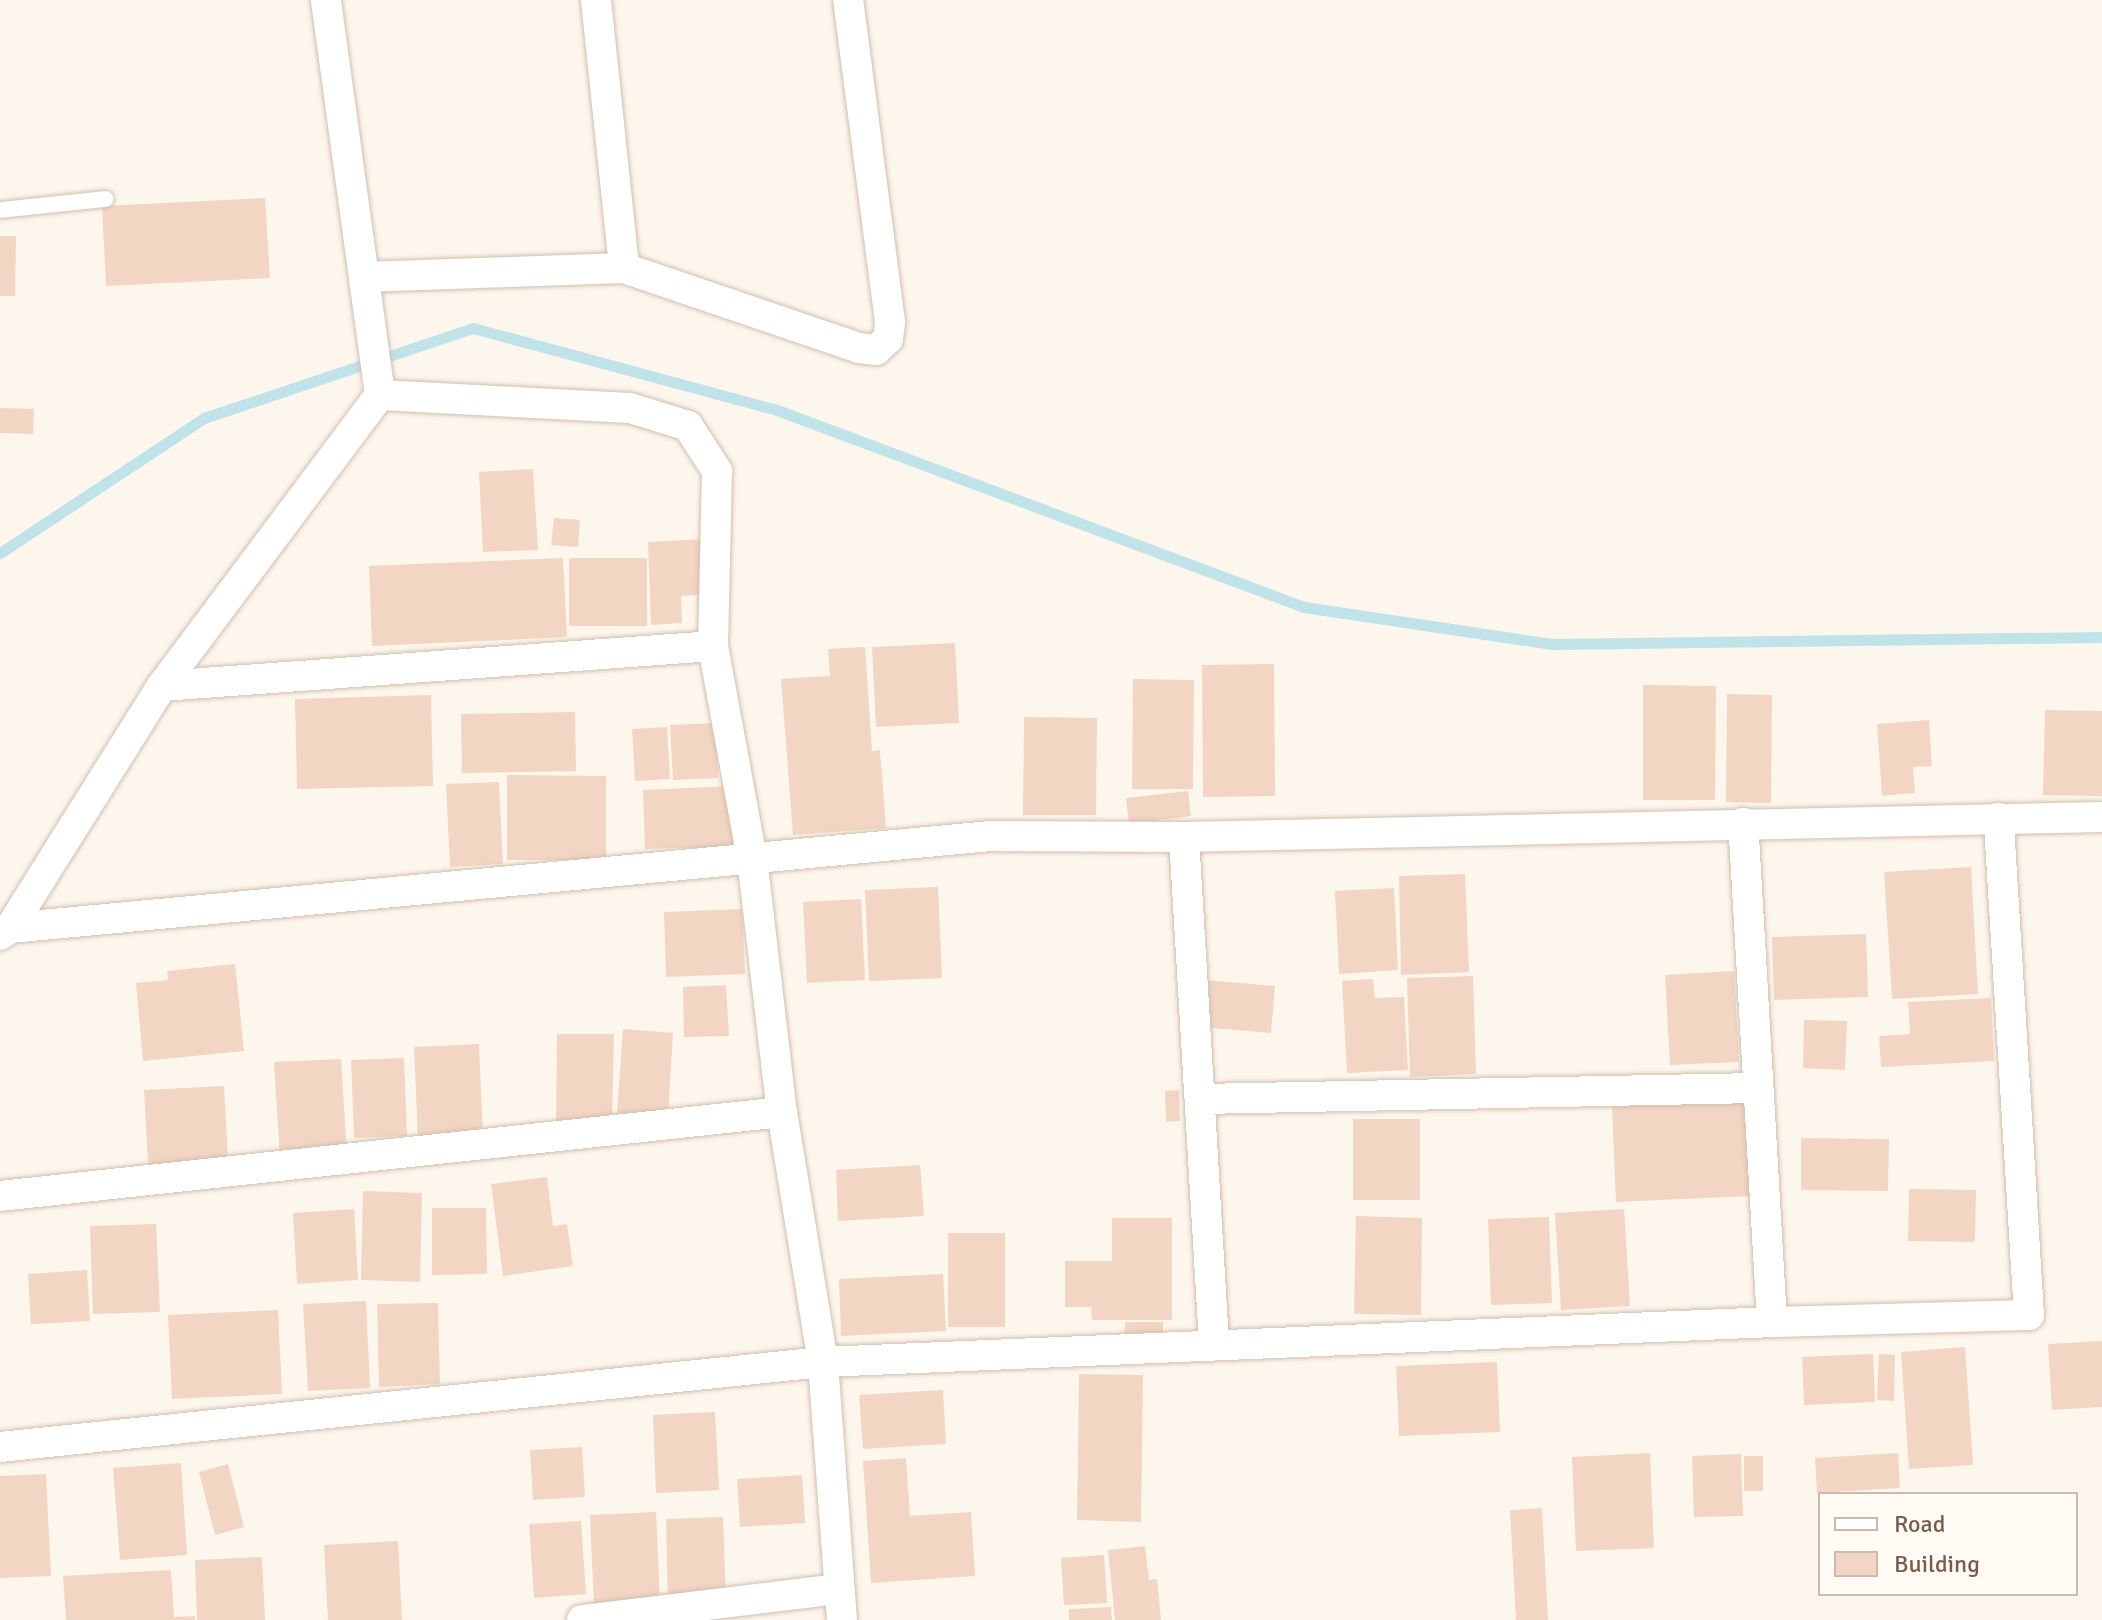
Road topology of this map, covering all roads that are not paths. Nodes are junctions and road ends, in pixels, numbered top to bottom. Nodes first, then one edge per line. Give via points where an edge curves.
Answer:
1 (326, 0) edge
2 (596, 0) edge
3 (848, 0) edge
4 (105, 199) dead end
5 (0, 210) edge
6 (624, 268) junction
7 (364, 279) junction
8 (380, 394) junction
9 (713, 646) junction
10 (162, 686) junction
11 (2102, 817) edge
12 (1999, 818) junction
13 (1743, 823) junction
14 (1184, 837) junction
15 (752, 858) junction
16 (5, 931) edge
17 (1758, 1088) junction
18 (1200, 1099) junction
19 (782, 1112) junction
20 (0, 1196) edge
21 (1772, 1322) junction
22 (1214, 1344) junction
23 (823, 1362) junction
24 (0, 1447) edge
25 (839, 1589) junction
26 (582, 1620) edge
27 (842, 1620) edge

1 - 7 street
2 - 6 street
3 - 6 street via 888,339 876,350 859,348
4 - 5 lane
6 - 7 street
7 - 8 street
8 - 9 street via 630,408 688,426 717,471
8 - 10 street
9 - 10 street
9 - 15 street
10 - 16 street
11 - 12 street
12 - 13 street
12 - 21 street via 2029,1315
13 - 14 street
13 - 17 street
14 - 15 street via 991,836
14 - 18 street
15 - 16 street
15 - 19 street
17 - 18 street
17 - 21 street
18 - 22 street
19 - 20 street
19 - 23 street
21 - 22 street
22 - 23 street
23 - 24 street
23 - 25 street
25 - 26 street
25 - 27 street

